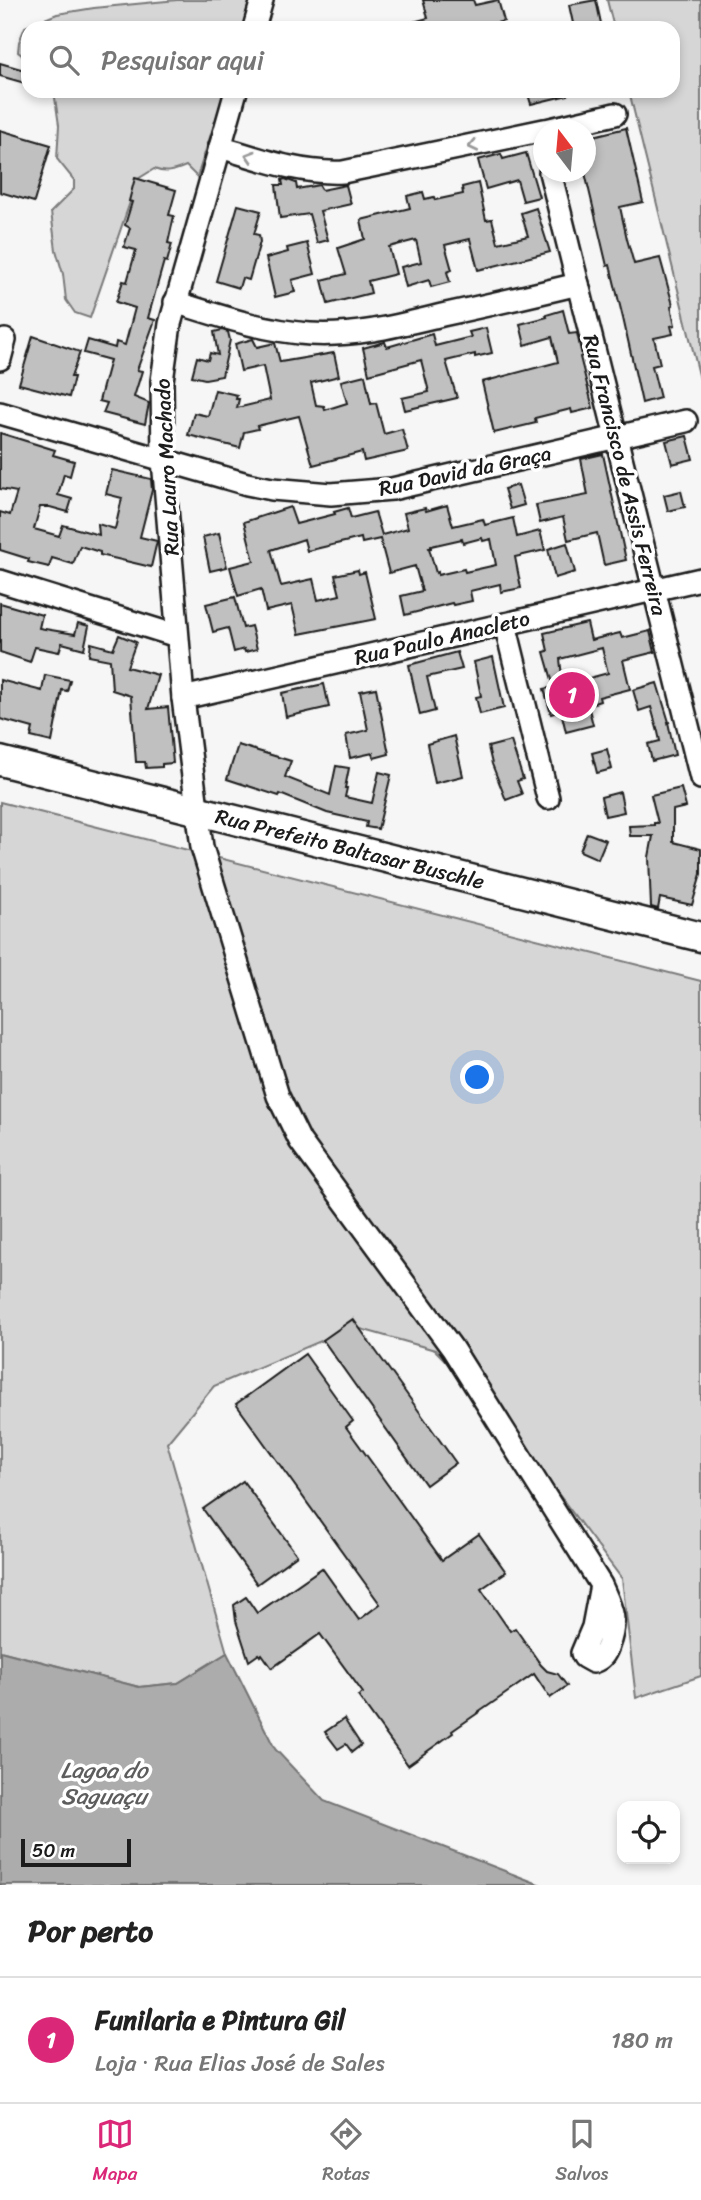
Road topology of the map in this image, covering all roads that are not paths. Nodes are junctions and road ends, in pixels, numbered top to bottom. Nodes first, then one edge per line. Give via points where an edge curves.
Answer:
1 (262, 0) edge
2 (256, 21) edge
3 (234, 98) edge
4 (615, 114) dead end
5 (596, 119) edge
6 (533, 136) edge
7 (220, 147) junction
8 (552, 182) edge
9 (578, 284) junction
10 (175, 303) junction
11 (0, 413) edge
12 (686, 421) dead end
13 (617, 437) junction
14 (163, 460) junction
15 (701, 579) edge
16 (0, 581) edge
17 (654, 590) junction
18 (505, 624) junction
19 (177, 636) junction
20 (183, 698) junction
21 (0, 761) edge
22 (701, 778) edge
23 (548, 799) dead end
24 (196, 810) junction
25 (701, 937) edge
26 (601, 1635) dead end

1 - 2 street
3 - 7 street, Rua Lauro Machado
4 - 5 street
6 -> 7 street via 334,173 299,169
7 - 10 street, Rua Lauro Machado
8 - 9 street, Rua Francisco de Assis Ferreira
9 - 10 street via 370,331 334,334 272,328
9 - 13 street, Rua Francisco de Assis Ferreira
10 - 14 street, Rua Lauro Machado via 163,362
11 - 14 street, Rua David da Graça
12 - 13 street, Rua David da Graça
13 - 14 street, Rua David da Graça via 430,482 360,493 272,489
13 - 17 street, Rua Francisco de Assis Ferreira
14 - 19 street, Rua Lauro Machado
15 - 17 street, Rua Paulo Anacleto
16 - 19 street
17 - 18 street, Rua Paulo Anacleto
17 - 22 street, Rua Francisco de Assis Ferreira
18 - 20 street, Rua Paulo Anacleto
18 - 23 street
19 - 20 street, Rua Lauro Machado
20 - 24 street, Rua Lauro Machado
21 - 24 main road, Rua Prefeito Baltasar Buschle
24 - 25 main road, Rua Prefeito Baltasar Buschle
24 - 26 street, Rua Lauro Machado via 208,874 289,1120 315,1163 452,1348 601,1585

